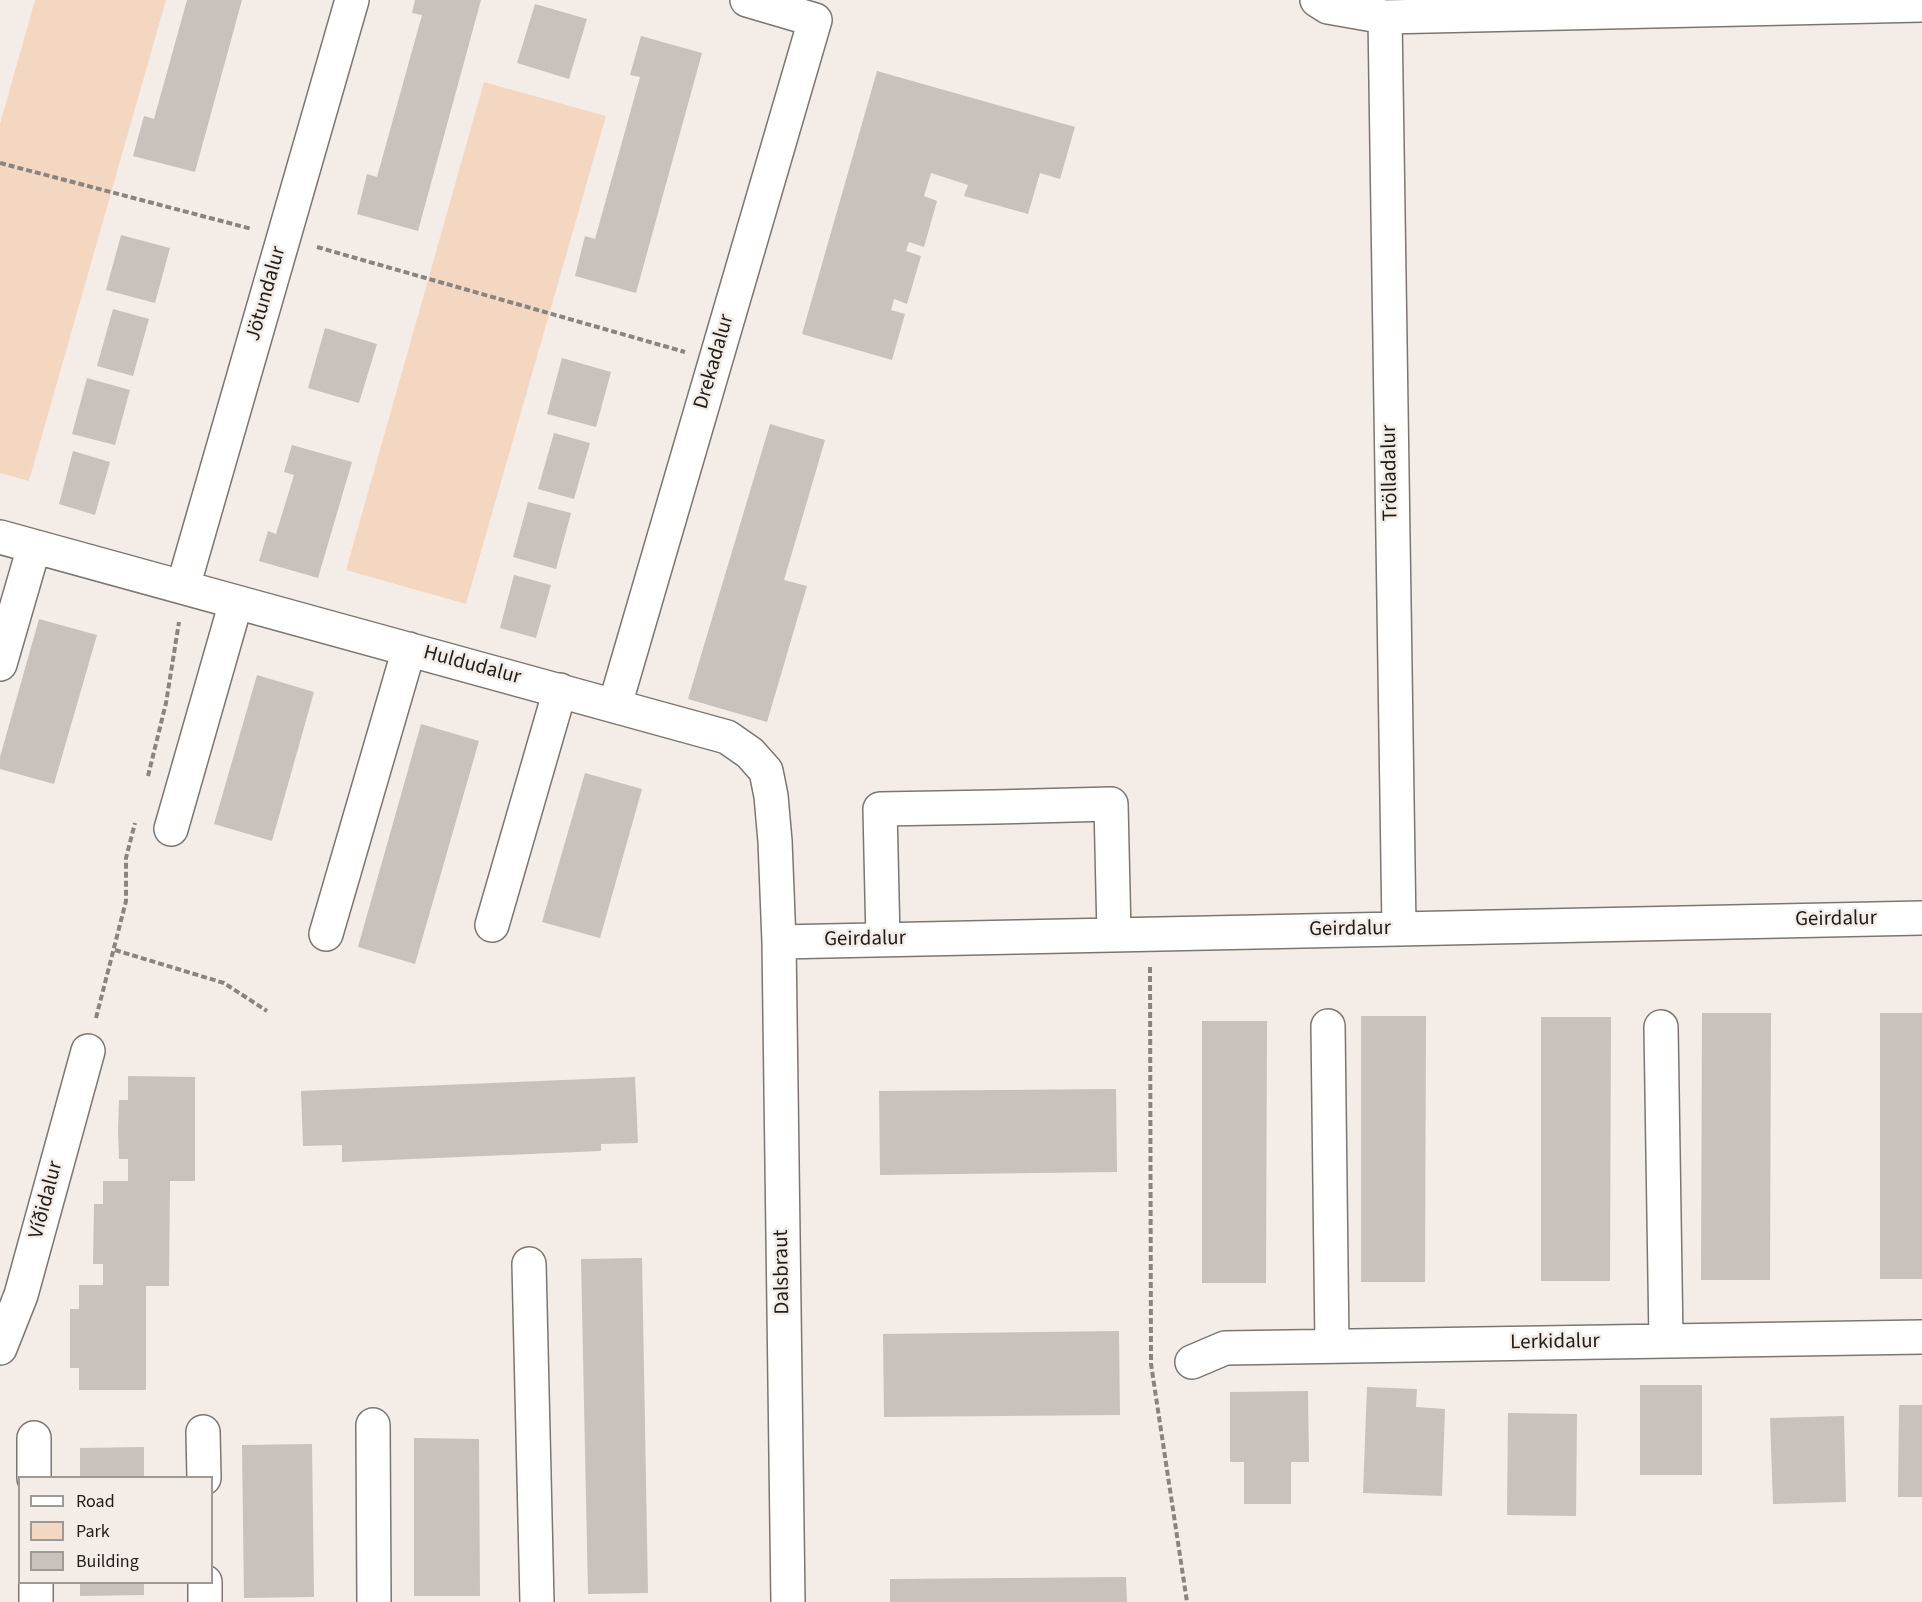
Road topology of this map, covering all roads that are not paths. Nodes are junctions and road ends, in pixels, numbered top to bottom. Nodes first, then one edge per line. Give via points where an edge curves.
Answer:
1 (352, 0) edge
2 (747, 0) edge
3 (1317, 0) edge
4 (1922, 4) edge
5 (1384, 17) junction
6 (0, 537) edge
7 (34, 547) junction
8 (183, 587) junction
9 (236, 602) junction
10 (409, 649) junction
11 (0, 664) edge
12 (560, 690) junction
13 (615, 705) junction
14 (171, 829) dead end
15 (1922, 918) edge
16 (492, 925) dead end
17 (1399, 929) junction
18 (326, 934) dead end
19 (1114, 935) junction
20 (883, 940) junction
21 (779, 942) junction
22 (1328, 1026) dead end
23 (1661, 1027) dead end
24 (88, 1050) dead end
25 (529, 1264) dead end
26 (1922, 1337) edge
27 (1666, 1341) junction
28 (1332, 1346) junction
29 (0, 1348) edge
30 (1192, 1362) dead end
31 (373, 1425) dead end
32 (203, 1432) dead end
33 (34, 1438) dead end
34 (34, 1476) edge
35 (204, 1476) edge
36 (36, 1584) edge
37 (205, 1584) edge
38 (36, 1602) edge
39 (205, 1602) edge
40 (374, 1602) edge
41 (537, 1602) edge
42 (788, 1602) edge

1 - 8 street, Jötundalur
2 - 13 street, Drekadalur via 815,20
3 - 5 street via 1328,7
4 - 5 street
5 - 17 street, Trölladalur
6 - 7 street, Huldudalur
7 - 8 street, Huldudalur
7 - 11 street
8 - 9 street, Huldudalur
9 - 10 street, Huldudalur
9 - 14 street
10 - 12 street, Huldudalur
10 - 18 street
12 - 13 street, Huldudalur
12 - 16 street
13 - 21 street, Huldudalur via 728,737 766,771 774,830
15 - 17 street, Geirdalur
17 - 19 street, Geirdalur
19 - 20 street, Geirdalur
19 - 20 street via 1111,804 880,809
20 - 21 street, Geirdalur
21 - 42 street, Dalsbraut
22 - 28 street
23 - 27 street
24 - 29 street, Víðidalur via 21,1295
25 - 41 street
26 - 27 street, Lerkidalur
27 - 28 street, Lerkidalur
28 - 30 street, Lerkidalur via 1225,1348
31 - 40 street
32 - 35 street
33 - 34 street
36 - 38 street
37 - 39 street

